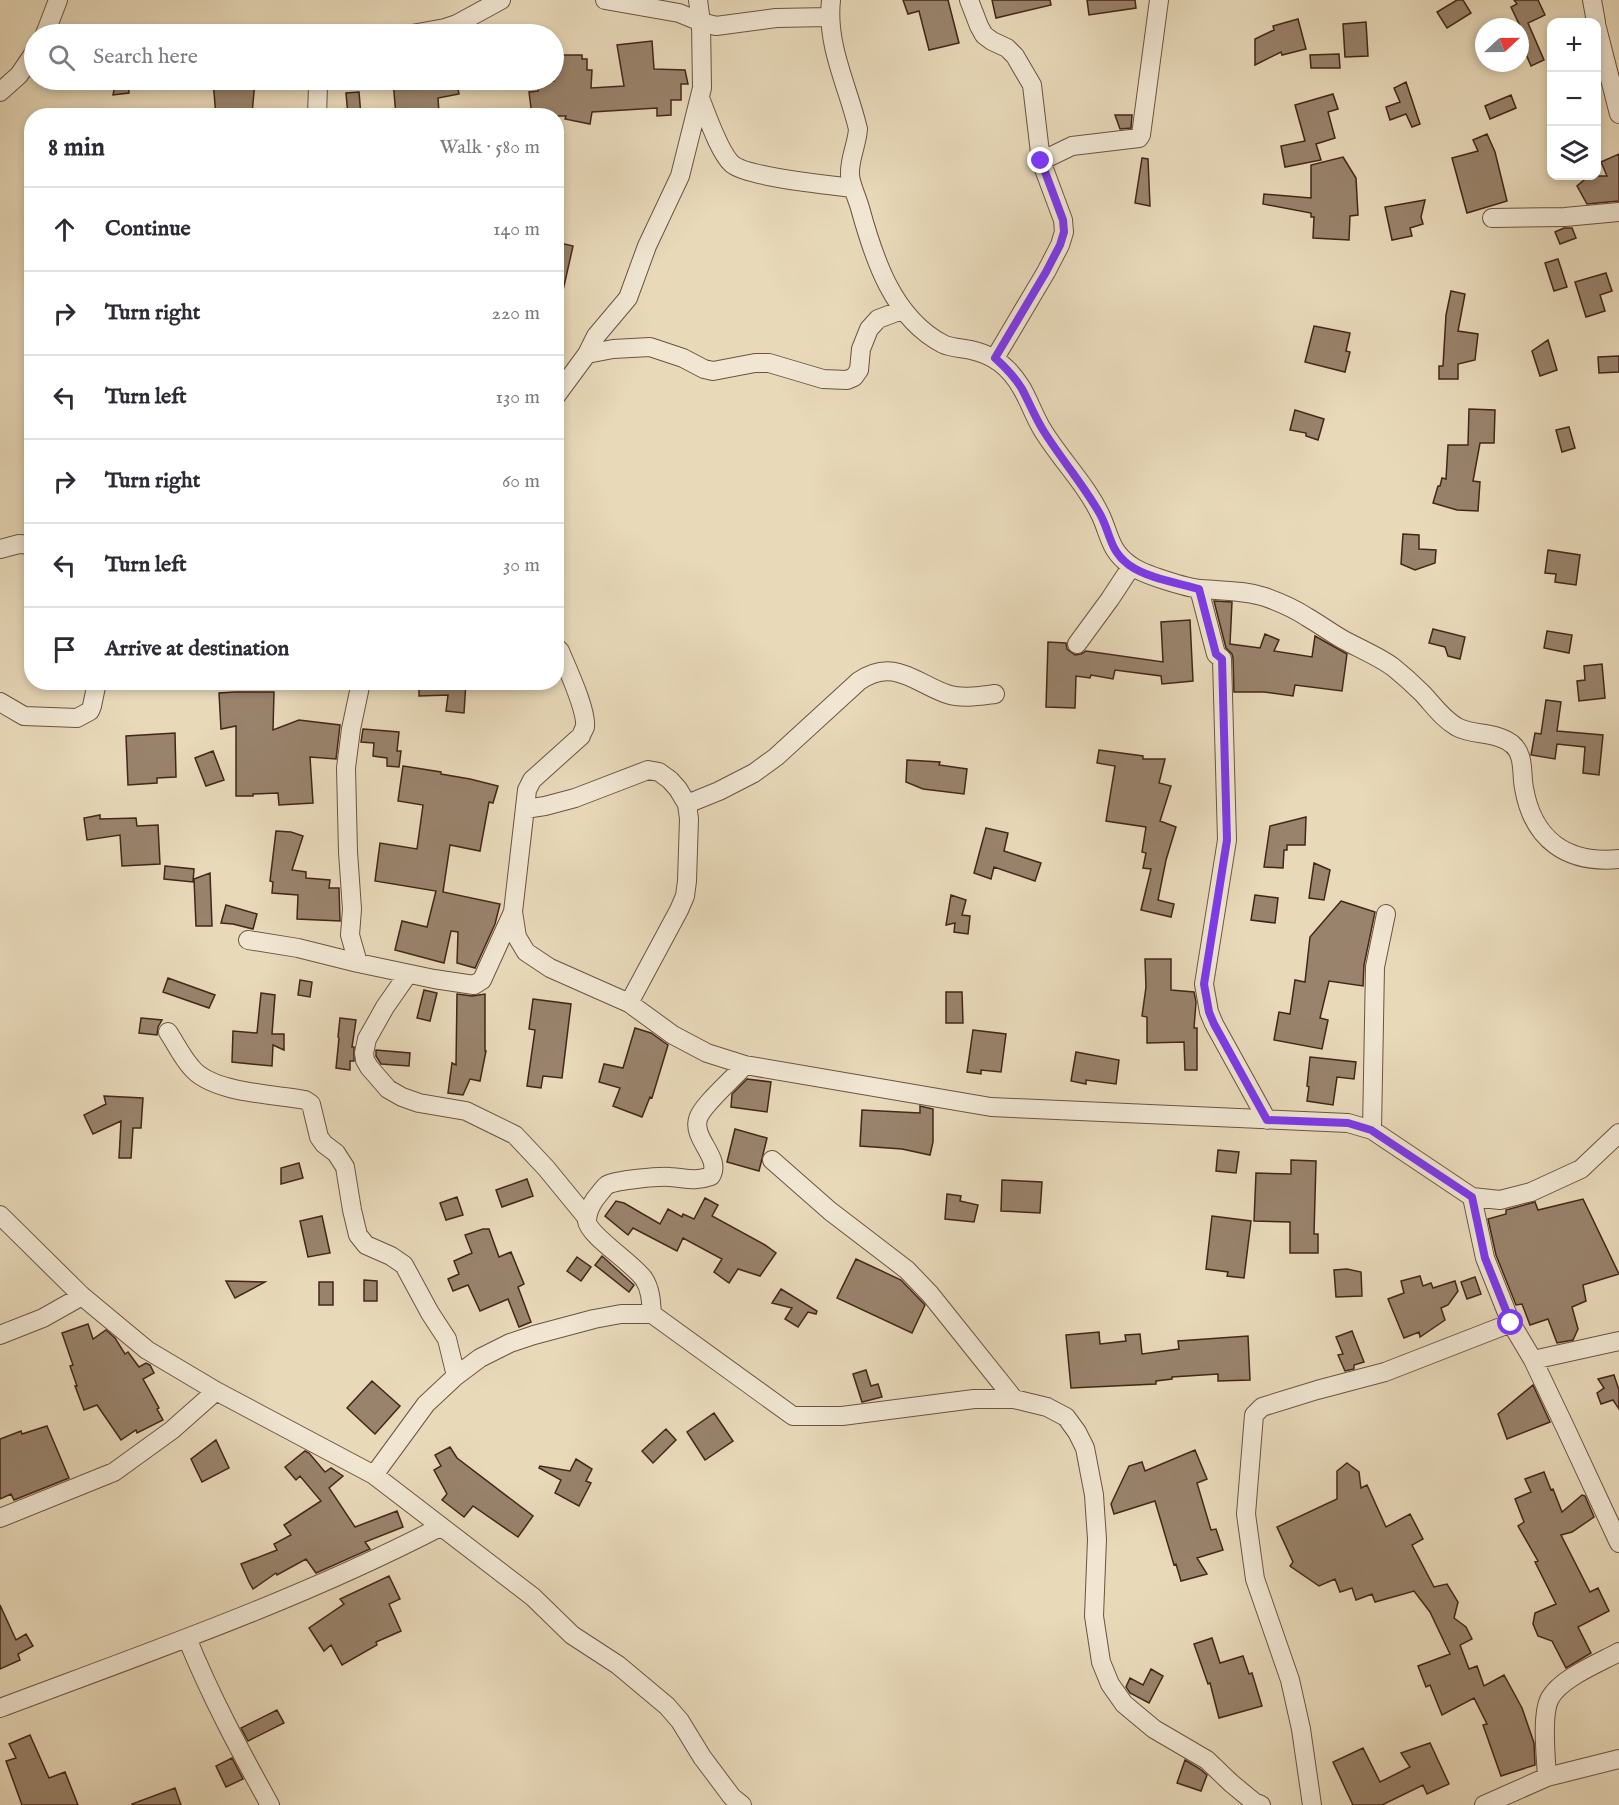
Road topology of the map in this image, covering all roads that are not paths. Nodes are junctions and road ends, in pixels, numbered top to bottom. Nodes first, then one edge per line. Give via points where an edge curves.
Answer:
1 (58, 0) edge
2 (501, 0) edge
3 (605, 0) edge
4 (698, 0) edge
5 (969, 0) edge
6 (1159, 0) edge
7 (1592, 0) edge
8 (830, 8) edge
9 (1595, 18) edge
10 (700, 22) junction
11 (49, 24) edge
12 (458, 24) edge
13 (1601, 34) edge
14 (1613, 61) edge
15 (24, 68) edge
16 (318, 90) edge
17 (0, 92) edge
18 (700, 98) junction
19 (317, 108) edge
20 (1619, 114) edge
21 (1041, 161) junction
22 (853, 188) junction
23 (1619, 212) edge
24 (1492, 218) dead end
25 (902, 310) junction
26 (587, 354) junction
27 (995, 358) junction
28 (564, 385) edge
29 (24, 544) edge
30 (0, 549) edge
31 (1131, 567) junction
32 (1199, 589) junction
33 (1077, 644) dead end
34 (564, 662) edge
35 (95, 690) edge
36 (360, 690) edge
37 (994, 694) dead end
38 (0, 702) edge
39 (687, 804) junction
40 (525, 809) junction
41 (1619, 859) edge
42 (513, 912) junction
43 (1386, 914) dead end
44 (248, 940) dead end
45 (358, 963) junction
46 (408, 974) junction
47 (629, 1003) junction
48 (168, 1032) dead end
49 (745, 1065) junction
50 (1267, 1120) junction
51 (1371, 1130) junction
52 (1619, 1133) edge
53 (772, 1160) dead end
54 (1472, 1197) junction
55 (0, 1215) edge
56 (587, 1218) junction
57 (82, 1296) junction
58 (652, 1314) junction
59 (1511, 1323) junction
60 (0, 1335) edge
61 (1619, 1341) edge
62 (1533, 1360) junction
63 (456, 1376) junction
64 (216, 1391) junction
65 (1014, 1399) junction
66 (374, 1475) junction
67 (0, 1518) edge
68 (440, 1527) junction
69 (1619, 1543) edge
70 (187, 1638) junction
71 (1619, 1652) edge
72 (0, 1708) edge
73 (1619, 1760) edge
74 (1547, 1777) junction
75 (270, 1805) edge
76 (742, 1805) edge
77 (1261, 1805) edge
78 (1312, 1805) edge
79 (1484, 1805) edge

1 - 11 street
2 - 12 street
3 - 10 street via 671,11
4 - 10 street
5 - 21 street via 984,35 1015,56 1032,86
6 - 21 street via 1139,138 1072,146
7 - 9 street
8 - 10 street via 716,26
8 - 22 street via 837,63 858,129 850,162
10 - 18 street
13 - 14 street
14 - 20 street
15 - 17 street
16 - 19 street
18 - 22 street via 733,165 777,177
18 - 26 street via 680,176 647,246 631,293
21 - 27 street via 1064,232 1046,272
22 - 25 street via 872,246
23 - 24 street
25 - 26 street via 878,319 869,329 861,349 859,370 847,380 822,379 769,363 713,371 650,347
25 - 27 street via 920,329 945,345
26 - 28 street
27 - 31 street via 1021,387 1042,430 1083,486 1119,556
29 - 30 street
31 - 32 street
31 - 33 street
32 - 41 street via 1262,596 1304,615 1391,666 1457,727 1491,734 1513,745 1520,755 1529,813 1557,847 1600,861
32 - 50 street via 1216,654 1222,659 1227,840 1204,984 1214,1024
34 - 40 street via 585,727 581,736 532,780
35 - 38 street via 92,706 77,718 24,716
36 - 45 street via 346,768 350,935
37 - 39 street via 953,695 895,671 868,676 754,773
39 - 40 street via 670,780 648,770 575,798
39 - 47 street via 685,896
40 - 42 street
42 - 46 street via 483,980 474,984
42 - 47 street via 517,937 526,952 550,968
43 - 51 street via 1375,967
44 - 45 street
45 - 46 street
46 - 56 street via 367,1039 364,1053 369,1067 388,1089 402,1097 466,1111 515,1136
47 - 49 street via 673,1035 707,1053
48 - 63 street via 192,1068 206,1081 311,1104 317,1134 345,1167 358,1235 366,1245 404,1265 447,1339
49 - 50 street via 991,1107
49 - 56 street via 698,1119 699,1136 714,1168 711,1176 698,1181 668,1176 607,1185 593,1202
50 - 51 street via 1348,1123
51 - 54 street
52 - 54 street via 1581,1169 1532,1192 1500,1200
53 - 65 street via 907,1270
54 - 59 street via 1485,1258
55 - 57 street
56 - 58 street via 592,1231 645,1281
57 - 60 street via 43,1318
57 - 64 street via 147,1350
58 - 63 street via 594,1318 534,1335 480,1358
58 - 65 street via 793,1416 842,1416 974,1399
59 - 62 street
59 - 78 street via 1385,1372 1262,1407 1254,1415 1246,1514 1255,1579 1290,1680
61 - 62 street
62 - 69 street
63 - 66 street via 426,1404
64 - 66 street
64 - 67 street via 172,1430 114,1472
65 - 77 street via 1047,1407 1066,1417 1085,1448 1097,1539 1094,1616 1101,1662 1114,1692 1154,1729 1207,1760
66 - 68 street
68 - 70 street via 305,1591
68 - 76 street via 533,1598 572,1635 606,1655 667,1706 732,1797
70 - 72 street
70 - 75 street via 231,1736
71 - 74 street via 1575,1676 1549,1699 1545,1717
73 - 74 street
74 - 79 street

